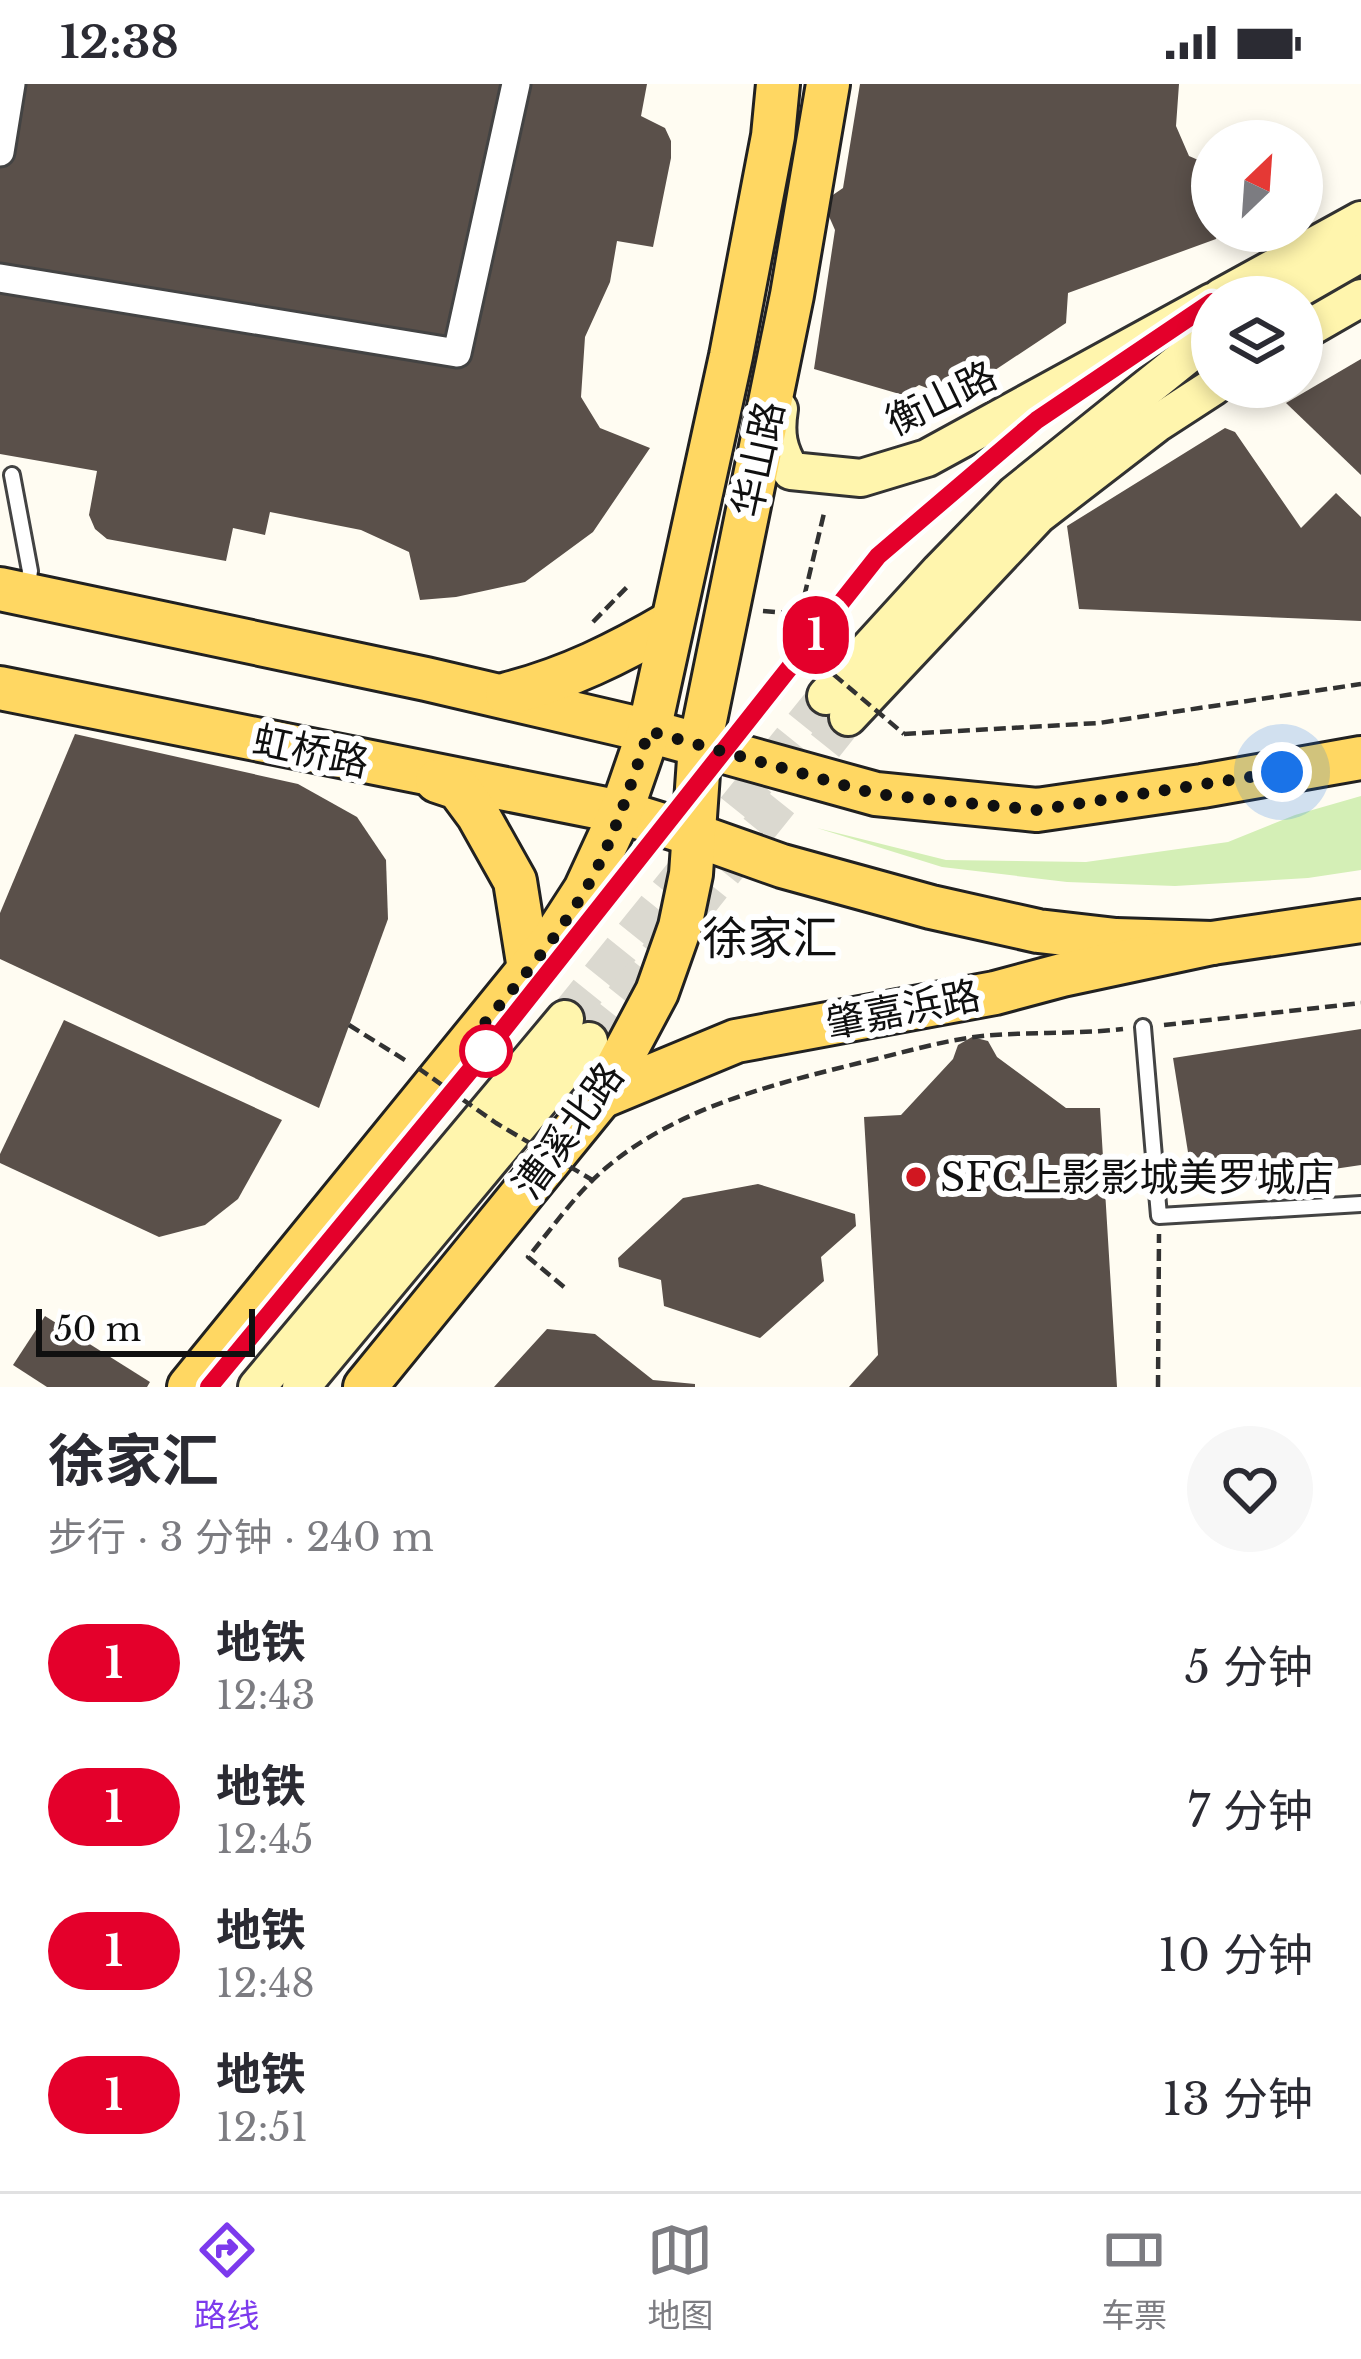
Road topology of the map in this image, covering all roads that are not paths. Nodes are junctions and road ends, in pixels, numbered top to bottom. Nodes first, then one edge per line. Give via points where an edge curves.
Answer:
1 (10, 84) edge
2 (516, 84) edge
3 (778, 84) edge
4 (828, 84) edge
5 (0, 152) edge
6 (1361, 220) edge
7 (1361, 253) edge
8 (1259, 276) edge
9 (1321, 276) edge
10 (0, 278) edge
11 (793, 295) junction
12 (1361, 298) edge
13 (1191, 313) edge
14 (1323, 320) edge
15 (1191, 354) edge
16 (1191, 401) edge
17 (13, 475) dead end
18 (13, 592) edge
19 (672, 622) junction
20 (0, 688) edge
21 (500, 696) junction
22 (649, 731) junction
23 (700, 745) junction
24 (1361, 758) edge
25 (416, 773) junction
26 (621, 812) junction
27 (695, 835) junction
28 (1361, 921) edge
29 (1213, 943) junction
30 (529, 969) junction
31 (1142, 1027) road end
32 (601, 1096) junction
33 (1361, 1204) edge
34 (189, 1387) edge
35 (257, 1387) edge
36 (302, 1387) edge
37 (364, 1387) edge

1 - 5 street
2 - 10 street via 457,353
3 - 19 main road, 华山路 via 731,356
4 - 11 main road, 华山路
6 - 8 main road
7 - 9 main road
11 - 13 main road, 衡山路 via 776,435 782,456 791,471 861,478 927,458
11 - 23 main road, 华山路
12 - 14 main road
15 - 16 main road via 1016,494 831,692 1038,515
17 - 18 lane via 30,571
18 - 21 main road
19 - 21 main road via 595,665
19 - 22 main road, 华山路
20 - 25 main road, 虹桥路
21 - 22 main road
22 - 23 main road
22 - 26 main road, 华山路
23 - 24 main road via 876,794 1037,810
23 - 27 main road, 华山路
25 - 26 main road, 虹桥路
25 - 30 main road via 458,788 501,852 515,881
26 - 27 main road, 肇嘉浜路
26 - 30 main road via 585,890
27 - 29 main road, 肇嘉浜路 via 782,866 1038,931
27 - 32 main road, 漕溪北路 via 680,927 657,992
28 - 29 main road, 肇嘉浜路
29 - 32 main road, 肇嘉浜路 via 736,1041
30 - 34 main road
31 - 33 lane via 1159,1216
32 - 37 main road, 漕溪北路
35 - 36 main road via 577,1030

